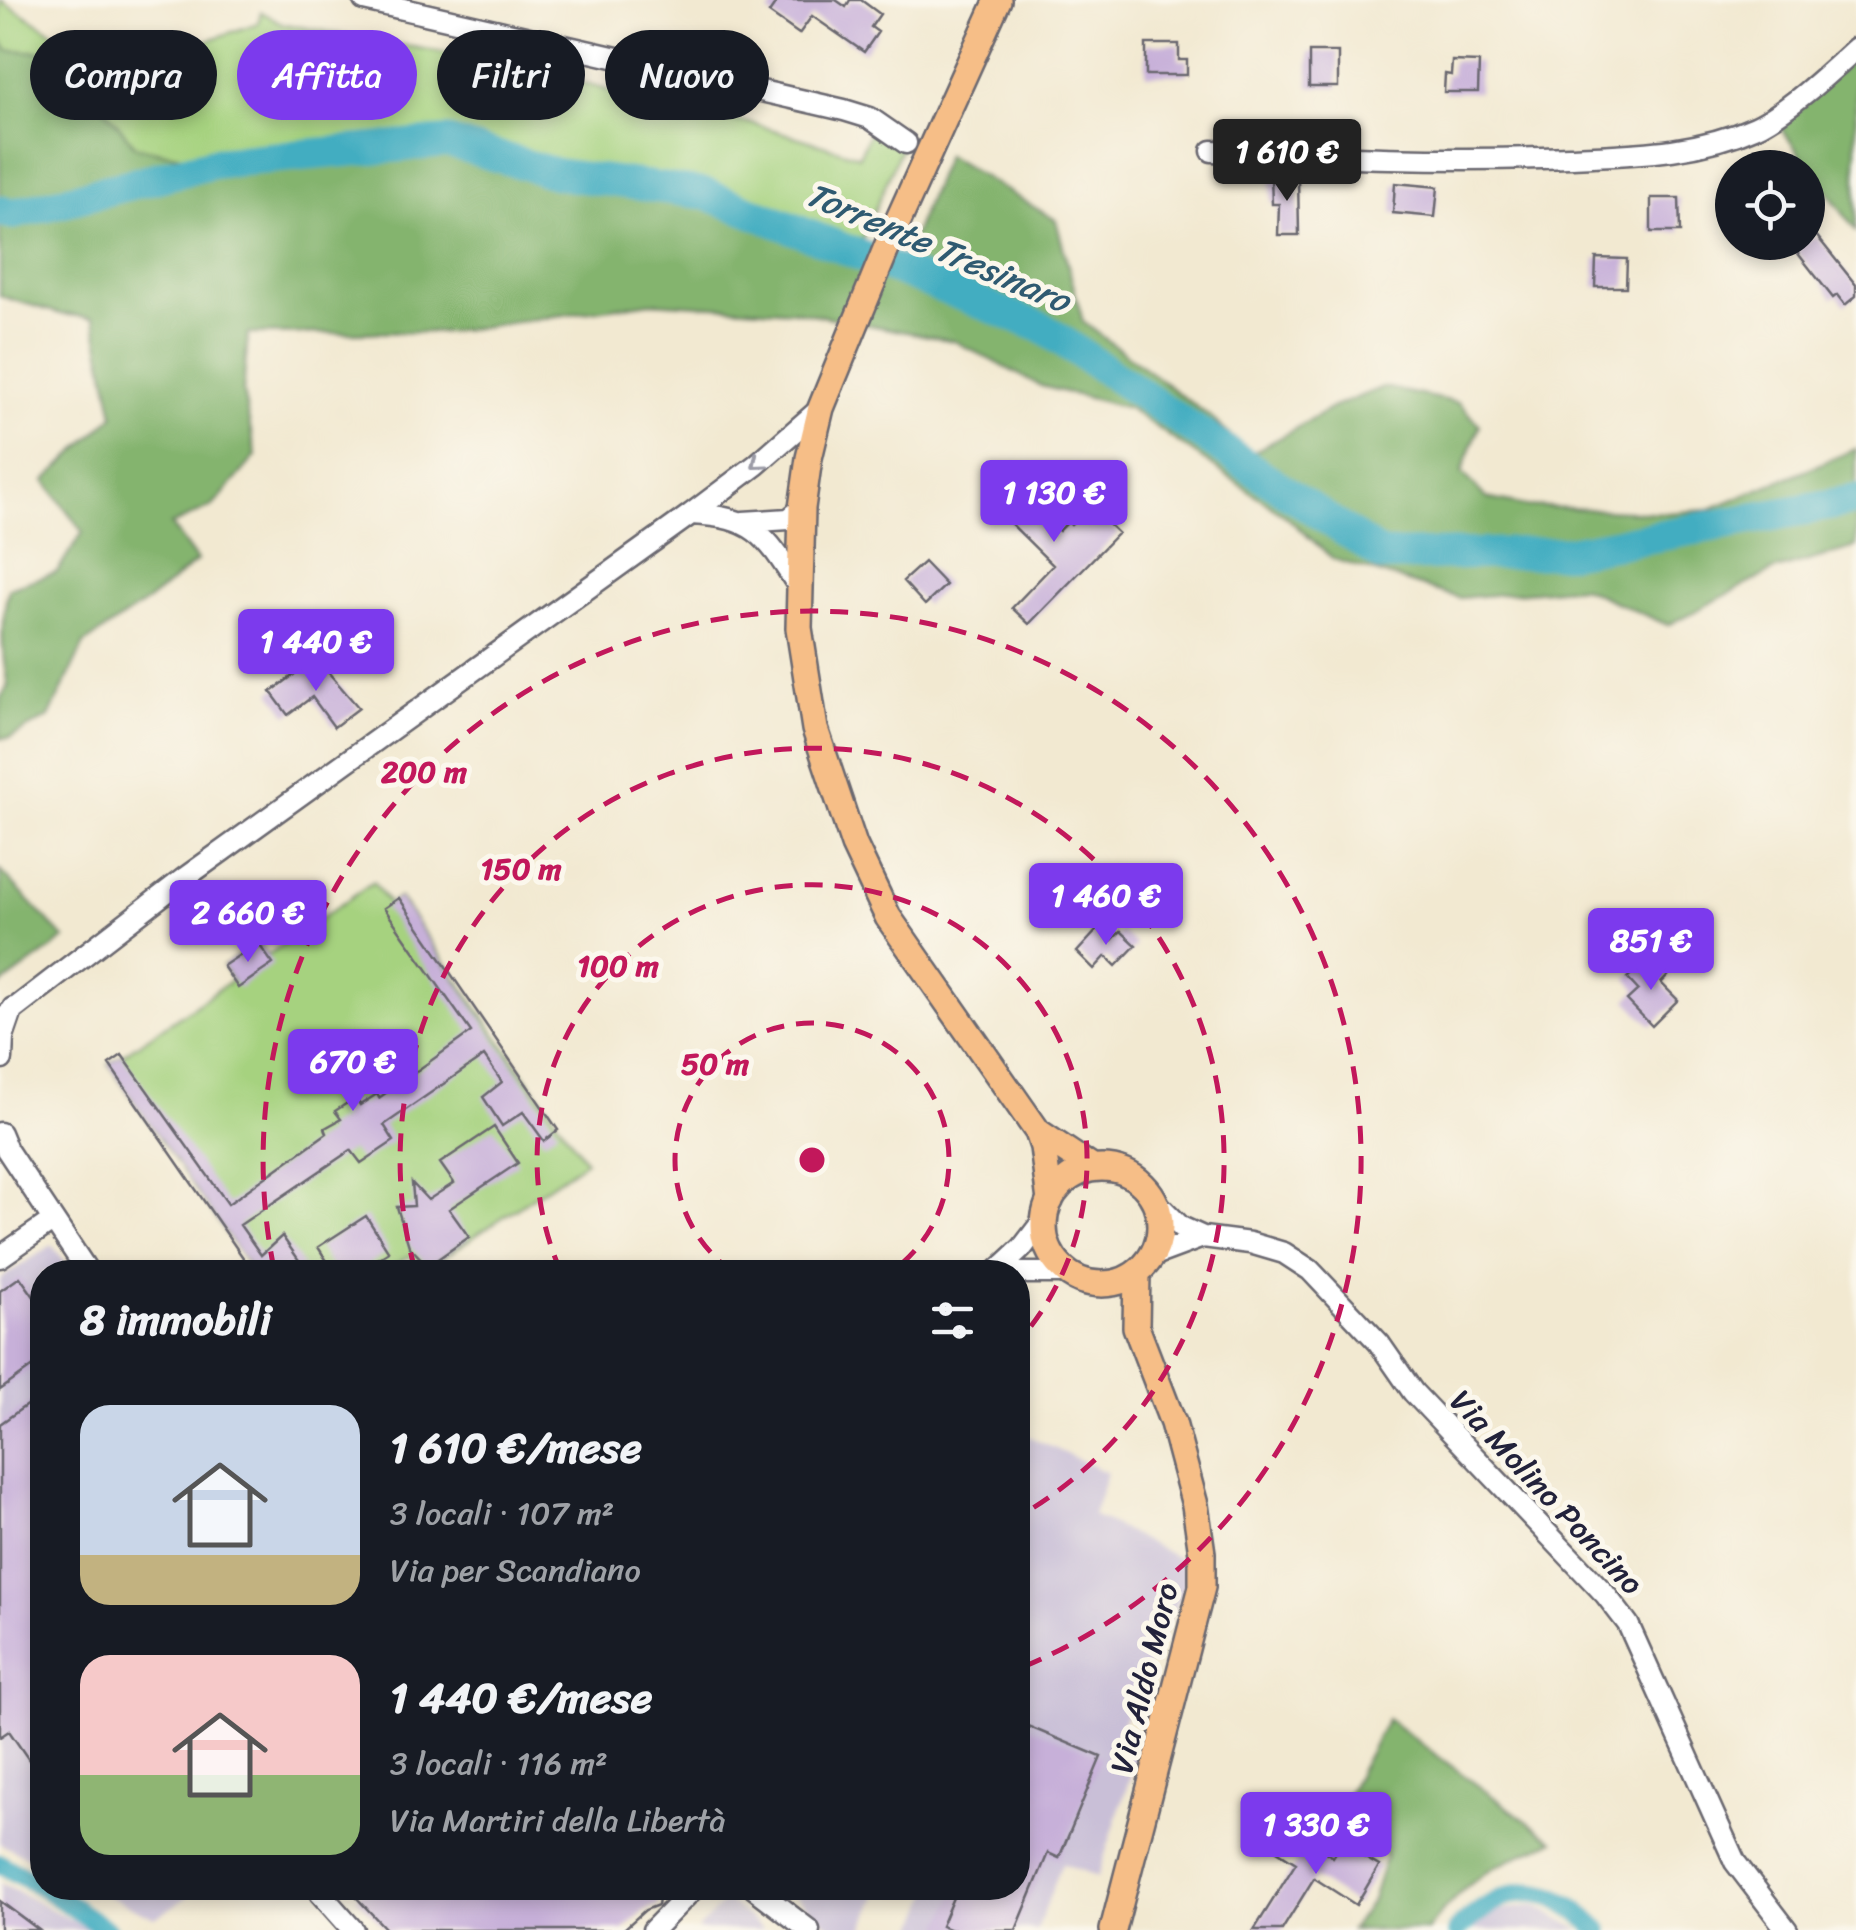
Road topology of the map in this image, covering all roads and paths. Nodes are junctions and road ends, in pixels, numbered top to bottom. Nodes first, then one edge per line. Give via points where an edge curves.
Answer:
1 (364, 0) edge
2 (998, 0) edge
3 (1856, 48) edge
4 (906, 143) dead end
5 (1212, 151) dead end
6 (822, 408) junction
7 (802, 508) junction
8 (691, 514) junction
9 (743, 522) junction
10 (800, 589) junction
11 (7, 1013) edge
12 (1, 1064) edge
13 (1038, 1132) junction
14 (0, 1133) edge
15 (1092, 1168) junction
16 (1154, 1200) junction
17 (1047, 1210) junction
18 (52, 1221) junction
19 (1203, 1237) junction
20 (0, 1258) edge
21 (80, 1260) edge
22 (1006, 1260) edge
23 (1144, 1264) junction
24 (1030, 1273) edge
25 (1076, 1277) junction
26 (1136, 1327) junction
27 (326, 1900) edge
28 (682, 1900) edge
29 (770, 1900) edge
30 (353, 1930) edge
31 (653, 1930) edge
32 (809, 1930) edge
33 (1113, 1930) edge
34 (1787, 1930) edge

1 - 4 street via 844,110 870,118
2 - 6 main road
3 - 5 street via 1758,126 1657,153 1396,160
6 - 7 main road
6 -> 8 street
7 - 9 street via 789,519
7 - 10 main road
8 - 9 street
8 - 11 street
9 - 10 street via 764,537
10 - 13 main road via 799,628 816,729 854,845 888,917
11 - 12 street
13 - 15 main road
13 - 17 main road
14 - 18 street
15 - 16 main road via 1122,1171
15 - 17 main road via 1072,1176
16 - 19 street, Via Molino Poncino via 1181,1227
16 - 23 main road via 1160,1228
17 - 22 street
17 - 25 main road via 1049,1249
18 - 20 street
18 - 21 street
19 - 23 street, Via Molino Poncino
19 - 34 street, Via Molino Poncino via 1284,1253 1310,1270 1379,1343 1413,1392 1606,1594 1628,1624 1735,1862
23 - 25 main road via 1105,1284
23 - 26 main road, Via Aldo Moro
24 - 25 street
25 - 26 main road, Via Aldo Moro
26 - 33 main road, Via Aldo Moro via 1195,1505 1202,1587
27 - 30 street
28 - 31 street
29 - 32 street

